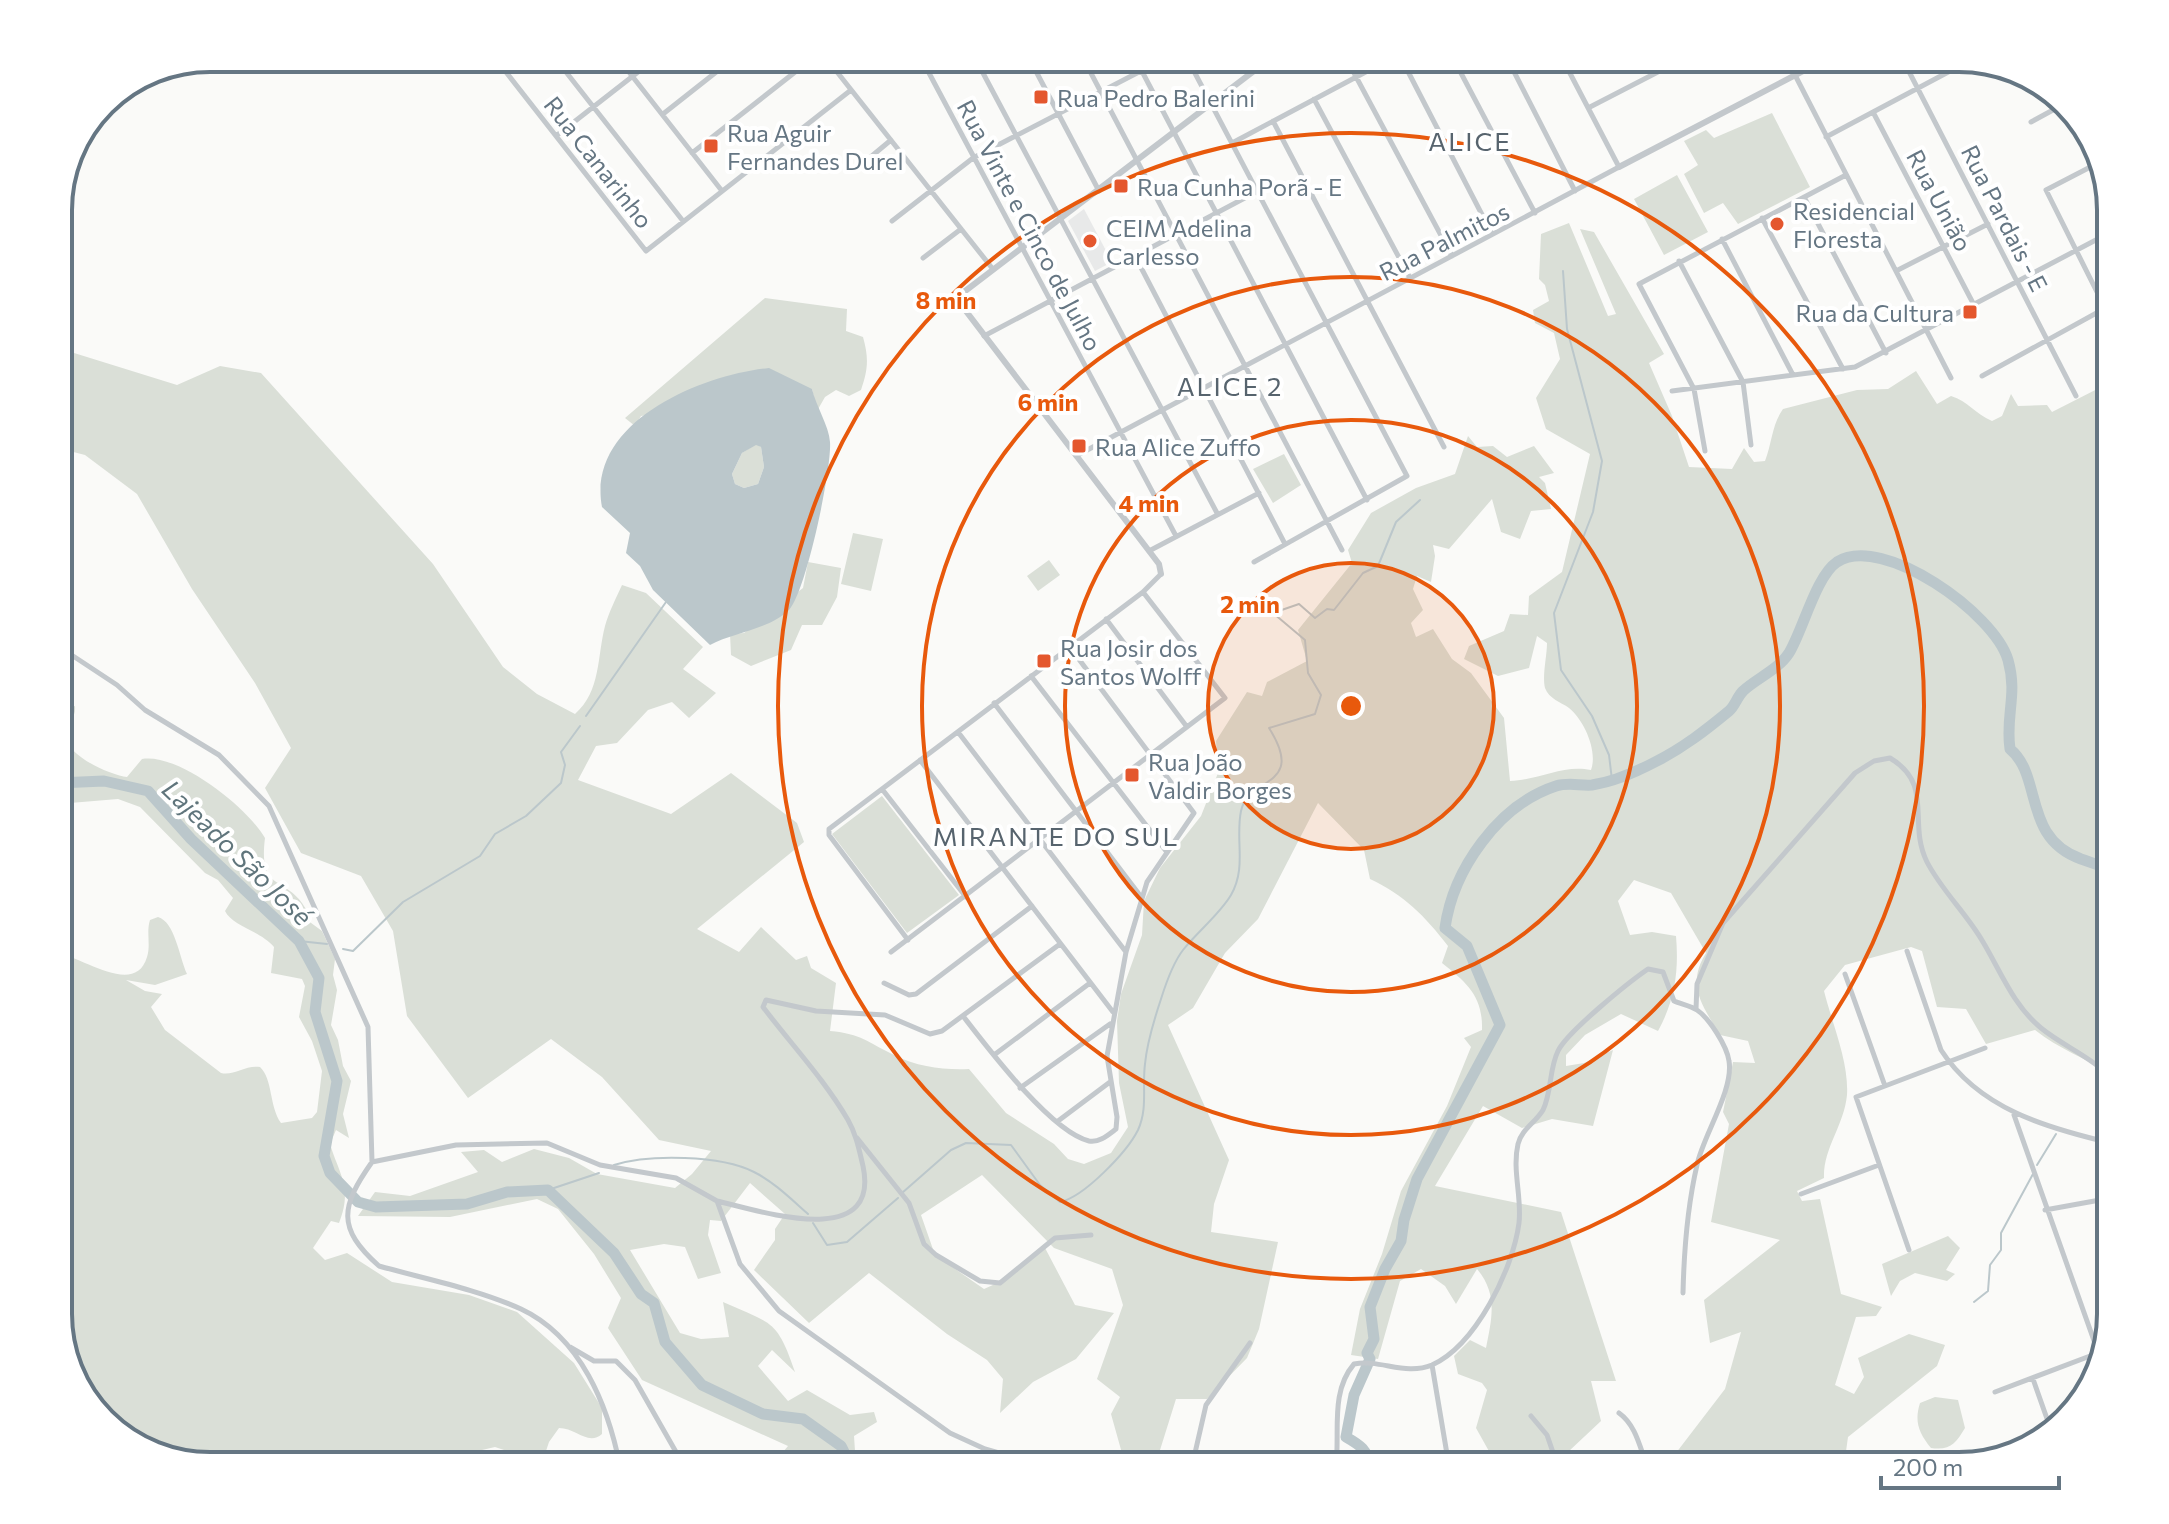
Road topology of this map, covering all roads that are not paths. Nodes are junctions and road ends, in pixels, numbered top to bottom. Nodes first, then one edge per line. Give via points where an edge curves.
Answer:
1 (506, 72) edge
2 (566, 72) edge
3 (630, 72) edge
4 (638, 72) edge
5 (717, 72) edge
6 (795, 72) edge
7 (837, 72) edge
8 (928, 72) edge
9 (982, 72) edge
10 (1036, 72) edge
11 (1090, 72) edge
12 (1138, 72) edge
13 (1143, 72) edge
14 (1194, 72) edge
15 (1253, 72) edge
16 (1353, 72) edge
17 (1365, 72) edge
18 (1408, 72) edge
19 (1460, 72) edge
20 (1514, 72) edge
21 (1570, 72) edge
22 (1658, 72) edge
23 (1793, 72) edge
24 (1801, 72) edge
25 (1909, 72) edge
26 (1948, 72) edge
27 (1795, 75) junction
28 (633, 76) junction
29 (1356, 77) junction
30 (1918, 88) junction
31 (851, 90) junction
32 (1101, 92) junction
33 (1314, 99) junction
34 (1211, 104) junction
35 (593, 107) junction
36 (1590, 107) junction
37 (2054, 110) edge
38 (1873, 112) junction
39 (1058, 114) junction
40 (663, 115) junction
41 (1273, 121) junction
42 (2031, 122) dead end
43 (1174, 133) junction
44 (556, 136) junction
45 (1016, 136) junction
46 (1826, 137) junction
47 (891, 140) junction
48 (1232, 143) junction
49 (692, 153) junction
50 (973, 158) junction
51 (1137, 162) junction
52 (1619, 167) junction
53 (2090, 167) edge
54 (855, 170) dead end
55 (1846, 175) junction
56 (930, 190) junction
57 (722, 191) junction
58 (1099, 191) junction
59 (1258, 191) junction
60 (1575, 191) junction
61 (1804, 197) junction
62 (1216, 213) junction
63 (1535, 213) junction
64 (1061, 218) junction
65 (1762, 218) junction
66 (892, 221) dead end
67 (683, 222) junction
68 (1988, 224) junction
69 (961, 229) junction
70 (1492, 234) junction
71 (1176, 235) junction
72 (1722, 239) junction
73 (2097, 240) edge
74 (1943, 246) junction
75 (1021, 247) junction
76 (2076, 251) junction
77 (1135, 256) junction
78 (1452, 256) junction
79 (923, 258) dead end
80 (1679, 261) junction
81 (992, 268) junction
82 (1896, 271) junction
83 (1093, 278) junction
84 (1410, 278) junction
85 (2018, 282) junction
86 (2097, 287) edge
87 (1367, 300) junction
88 (1052, 301) junction
89 (1974, 305) junction
90 (2097, 312) edge
91 (1328, 323) junction
92 (1927, 331) junction
93 (984, 336) junction
94 (2048, 339) junction
95 (1287, 345) junction
96 (1886, 353) junction
97 (1246, 366) junction
98 (1843, 369) junction
99 (1793, 375) junction
100 (1982, 376) dead end
101 (1951, 378) dead end
102 (1743, 382) junction
103 (1205, 388) junction
104 (1694, 389) junction
105 (1672, 391) dead end
106 (2076, 396) dead end
107 (1163, 410) junction
108 (1121, 432) junction
109 (1751, 445) dead end
110 (1444, 447) dead end
111 (1705, 451) dead end
112 (1076, 456) junction
113 (1259, 493) junction
114 (1367, 500) junction
115 (1217, 513) junction
116 (1327, 521) junction
117 (1176, 536) junction
118 (1285, 544) junction
119 (1342, 550) dead end
120 (1149, 551) junction
121 (1254, 562) dead end
122 (1161, 574) joint
123 (1143, 592) junction
124 (1106, 619) junction
125 (1069, 646) junction
126 (72, 655) edge
127 (1031, 676) junction
128 (994, 703) junction
129 (1187, 727) junction
130 (958, 732) junction
131 (1151, 755) junction
132 (920, 760) junction
133 (1114, 783) junction
134 (882, 789) junction
135 (1077, 812) junction
136 (1039, 840) junction
137 (1166, 851) junction
138 (1003, 868) junction
139 (966, 897) junction
140 (1142, 898) junction
141 (1032, 906) junction
142 (908, 940) junction
143 (1060, 944) junction
144 (1907, 951) dead end
145 (891, 952) dead end
146 (1126, 952) junction
147 (1845, 974) dead end
148 (884, 983) dead end
149 (1090, 983) junction
150 (1696, 1009) junction
151 (1113, 1012) junction
152 (963, 1016) junction
153 (1110, 1024) junction
154 (1985, 1048) dead end
155 (994, 1055) junction
156 (1948, 1062) junction
157 (2097, 1063) edge
158 (1110, 1082) junction
159 (1885, 1086) junction
160 (1020, 1088) junction
161 (2014, 1114) junction
162 (1058, 1121) junction
163 (856, 1137) junction
164 (2097, 1139) edge
165 (372, 1162) junction
166 (1879, 1165) junction
167 (1801, 1194) dead end
168 (2097, 1200) edge
169 (717, 1201) junction
170 (2045, 1210) junction
171 (1091, 1235) dead end
172 (1909, 1250) dead end
173 (1683, 1293) dead end
174 (2094, 1342) edge
175 (1250, 1343) dead end
176 (565, 1345) junction
177 (2090, 1356) edge
178 (1432, 1365) junction
179 (2033, 1379) junction
180 (1995, 1392) dead end
181 (1619, 1413) dead end
182 (1531, 1416) dead end
183 (2047, 1420) edge
184 (617, 1452) edge
185 (676, 1452) edge
186 (996, 1452) edge
187 (1195, 1452) edge
188 (1336, 1452) edge
189 (1447, 1452) edge
190 (1553, 1452) edge
191 (1641, 1452) edge

1 - 44 street, Rua Canarinho
2 - 35 street
3 - 28 street
4 - 28 street
5 - 40 street
6 - 49 street
7 - 31 street
8 - 50 street, Rua Vinte e Cinco de Julho
9 - 45 street
10 - 39 street
11 - 32 street
12 - 32 street
13 - 43 street
14 - 34 street
15 - 34 street
16 - 29 street
17 - 29 street
18 - 70 street
19 - 63 street
20 - 60 street
21 - 36 street
22 - 36 street
23 - 27 street
24 - 27 street, Rua Palmitos
25 - 30 street, Rua Pardais - E
26 - 30 street
27 - 46 street
27 - 52 street, Rua Palmitos
28 - 35 street
28 - 40 street
29 - 33 street
29 - 78 street
30 - 38 street
30 - 68 street, Rua Pardais - E
31 - 47 street
31 - 57 street
32 - 39 street
32 - 51 street
33 - 41 street
33 - 84 street
34 - 43 street
34 - 48 street
35 - 44 street
35 - 67 street
36 - 52 street
37 - 42 street
38 - 46 street
38 - 74 street, Rua União
39 - 45 street
39 - 58 street
40 - 49 street
41 - 48 street
41 - 87 street
43 - 51 street
43 - 62 street
44 - 67 street, Rua Canarinho via 646,251
45 - 50 street
45 - 64 street
46 - 55 street
47 - 54 street
47 - 56 street
48 - 59 street
49 - 57 street
50 - 56 street
50 - 75 street, Rua Vinte e Cinco de Julho
51 - 58 street
51 - 71 street
52 - 60 street, Rua Palmitos
53 - 76 street via 2046,190
55 - 61 street
55 - 82 street
56 - 66 street
56 - 69 street
57 - 67 street
58 - 64 street
59 - 62 street
59 - 91 street
60 - 63 street, Rua Palmitos
61 - 65 street
61 - 96 street
62 - 71 street
62 - 95 street
63 - 70 street, Rua Palmitos
64 - 75 street
64 - 83 street
65 - 72 street
65 - 98 street
68 - 74 street
68 - 85 street, Rua Pardais - E
69 - 79 street
69 - 81 street
70 - 78 street, Rua Palmitos
71 - 77 street
71 - 97 street
72 - 80 street
72 - 99 street
73 - 76 street
74 - 82 street
74 - 89 street, Rua União
75 - 81 street
75 - 88 street, Rua Vinte e Cinco de Julho
76 - 85 street
76 - 86 street
77 - 83 street
77 - 103 street
78 - 84 street, Rua Palmitos
80 - 102 street
80 - 104 street via 1639,284
81 - 93 street via 956,298
82 - 92 street
83 - 88 street
83 - 107 street
84 - 87 street, Rua Palmitos
85 - 89 street
85 - 94 street, Rua Pardais - E
87 - 91 street, Rua Palmitos
87 - 110 street
88 - 93 street
88 - 108 street, Rua Vinte e Cinco de Julho
89 - 92 street
90 - 94 street
91 - 95 street, Rua Palmitos
91 - 114 street via 1406,471 1405,480
92 - 96 street
92 - 101 street
93 - 112 street
94 - 100 street
94 - 106 street, Rua Pardais - E
95 - 97 street, Rua Palmitos
95 - 114 street
96 - 98 street
97 - 103 street, Rua Palmitos
97 - 116 street
98 - 99 street
99 - 102 street
102 - 104 street
102 - 109 street
103 - 107 street, Rua Palmitos
103 - 113 street
104 - 105 street
104 - 111 street
107 - 108 street, Rua Palmitos
107 - 115 street
108 - 112 street, Rua Palmitos
108 - 117 street, Rua Vinte e Cinco de Julho
112 - 120 street
113 - 115 street
113 - 118 street
114 - 116 street
115 - 117 street
116 - 118 street
116 - 119 street
117 - 120 street
118 - 121 street
120 - 122 street
122 - 123 street
123 - 124 street
123 - 129 street via 1225,698
124 - 125 street
124 - 129 street
125 - 127 street
125 - 131 street
126 - 165 street via 145,710 219,755 269,806 368,1027
127 - 128 street
127 - 133 street
128 - 130 street
128 - 135 street
129 - 131 street
130 - 132 street
130 - 136 street
131 - 133 street
131 - 137 street via 1194,813
132 - 134 street
132 - 138 street
133 - 135 street
133 - 137 street
134 - 139 street
134 - 142 street via 829,829 829,835
135 - 136 street
135 - 140 street
136 - 138 street
136 - 146 street
137 - 140 street
138 - 139 street
138 - 141 street
139 - 142 street
140 - 146 street
141 - 143 street
141 - 148 street via 924,989 909,995
142 - 145 street
143 - 149 street
143 - 152 street
144 - 156 street
146 - 151 street
147 - 159 street
149 - 151 street
149 - 155 street
150 - 157 street via 1697,984 1710,948 1730,915 1855,773 1890,758 1906,767 1915,782 1925,859 1983,941 2015,1001 2042,1029
150 - 173 street via 1730,1063 1697,1161 1687,1214
150 - 178 street via 1674,1001 1663,972 1648,969 1558,1050 1549,1097 1518,1142 1519,1225 1496,1294 1455,1349
151 - 153 street
152 - 155 street
152 - 163 street via 930,1034 865,1011 816,1011 768,999 762,1003 833,1097
153 - 158 street
153 - 160 street
154 - 156 street
155 - 160 street
156 - 159 street
156 - 161 street
158 - 162 street
158 - 162 street via 1117,1117 1109,1135 1086,1141
159 - 166 street via 1856,1097
160 - 162 street
161 - 164 street
161 - 170 street
163 - 169 street via 866,1180 862,1201 853,1212 804,1219
163 - 171 street via 909,1203 924,1244 980,1281 1000,1283 1055,1238
165 - 169 street via 456,1145 547,1143 600,1165 676,1178
165 - 176 street via 348,1202 349,1233 379,1266 521,1309
166 - 167 street
166 - 172 street
168 - 170 street
169 - 186 street via 740,1264 779,1311 950,1433
170 - 174 street
175 - 187 street via 1206,1405
176 - 184 street via 597,1388
176 - 185 street via 594,1361 608,1359 623,1368
177 - 179 street
178 - 188 street via 1409,1371 1354,1364 1337,1406
178 - 189 street
179 - 180 street
179 - 183 street
181 - 191 street
182 - 190 street

